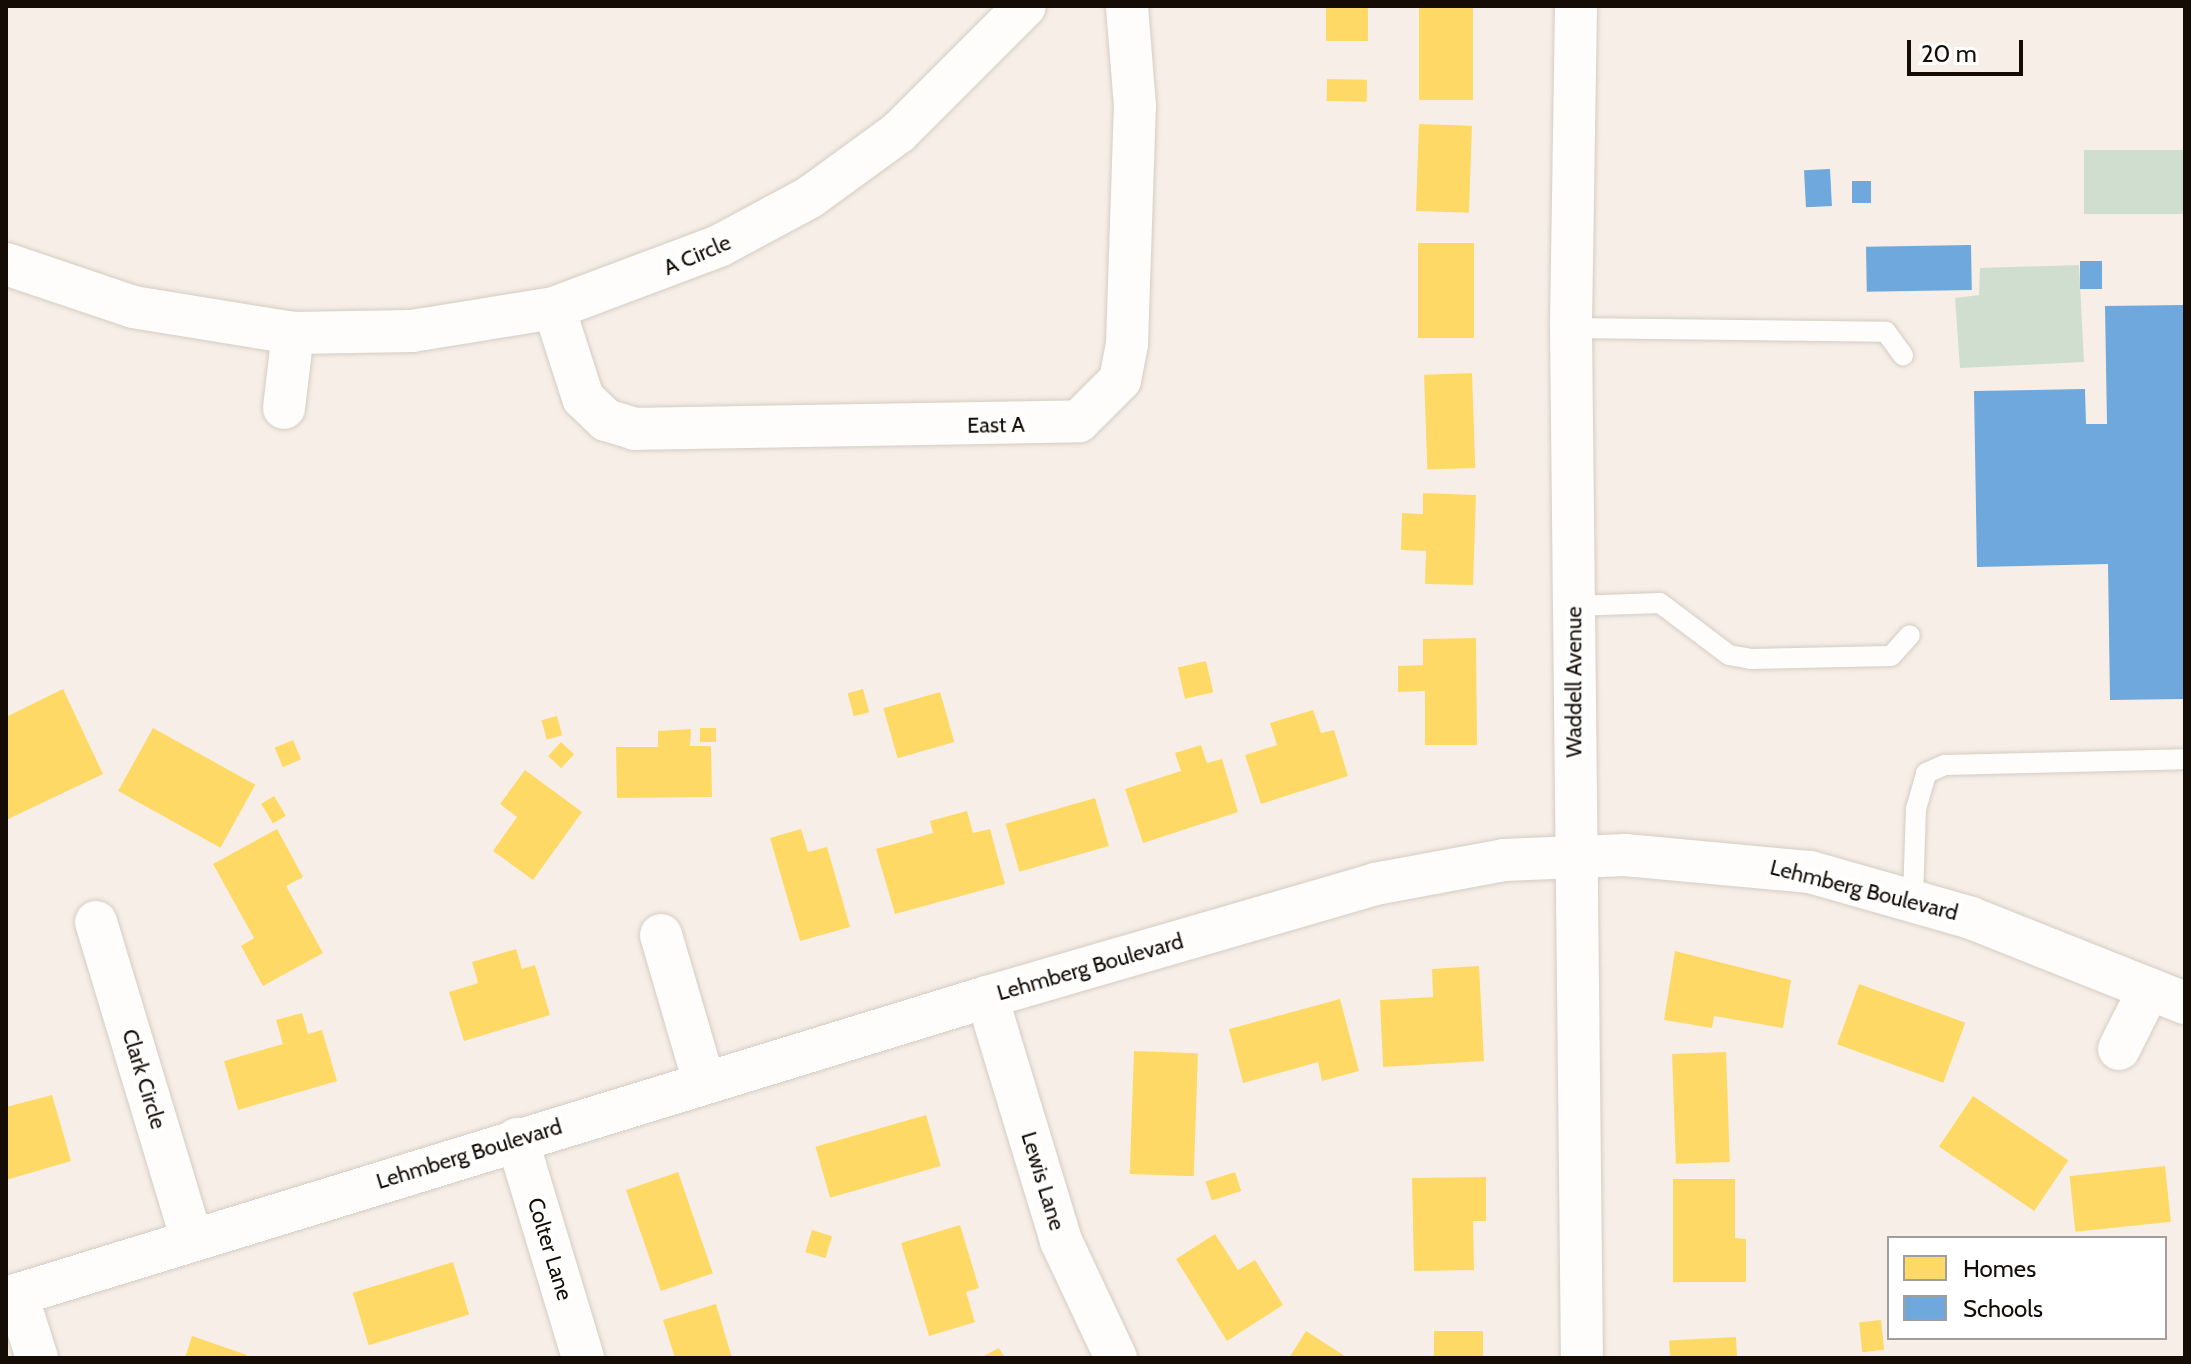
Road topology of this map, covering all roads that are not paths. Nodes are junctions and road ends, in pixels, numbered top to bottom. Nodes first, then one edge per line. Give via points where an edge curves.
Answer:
1 (1025, 6) edge
2 (1127, 6) edge
3 (1576, 6) edge
4 (6, 264) edge
5 (554, 308) junction
6 (1571, 328) junction
7 (293, 333) junction
8 (1903, 355) dead end
9 (284, 408) dead end
10 (1574, 606) junction
11 (1910, 635) dead end
12 (2185, 759) edge
13 (1575, 855) junction
14 (1913, 898) junction
15 (96, 922) dead end
16 (661, 935) dead end
17 (2167, 996) edge
18 (987, 997) junction
19 (2119, 1049) dead end
20 (704, 1082) junction
21 (517, 1139) junction
22 (191, 1237) junction
23 (12, 1296) edge
24 (37, 1358) edge
25 (583, 1358) edge
26 (1116, 1358) edge
27 (1582, 1358) edge

1 - 5 street, A Circle via 910,123 810,197 719,246
2 - 5 street, East A via 1135,106 1127,344 1120,380 1079,421 635,429 606,420 583,398
3 - 6 street, Waddell Avenue
4 - 7 street, A Circle via 133,307
5 - 7 street, A Circle via 412,331
6 - 8 lane via 1886,332
6 - 10 street, Waddell Avenue
7 - 9 street
10 - 11 lane via 1660,603 1729,655 1751,659 1891,656
10 - 13 street, Waddell Avenue
12 - 14 lane via 1945,765 1926,773 1916,809
13 - 14 street, Lehmberg Boulevard via 1753,863
13 - 18 street, Lehmberg Boulevard via 1375,884
13 - 27 street, Waddell Avenue
14 - 17 street, Lehmberg Boulevard
15 - 22 street, Clark Circle
16 - 20 street
17 - 19 street
18 - 20 street, Lehmberg Boulevard
18 - 26 street, Lewis Lane via 1061,1241
20 - 21 street, Lehmberg Boulevard
21 - 22 street, Lehmberg Boulevard
21 - 25 street, Colter Lane
22 - 23 street, Lehmberg Boulevard
23 - 24 street

